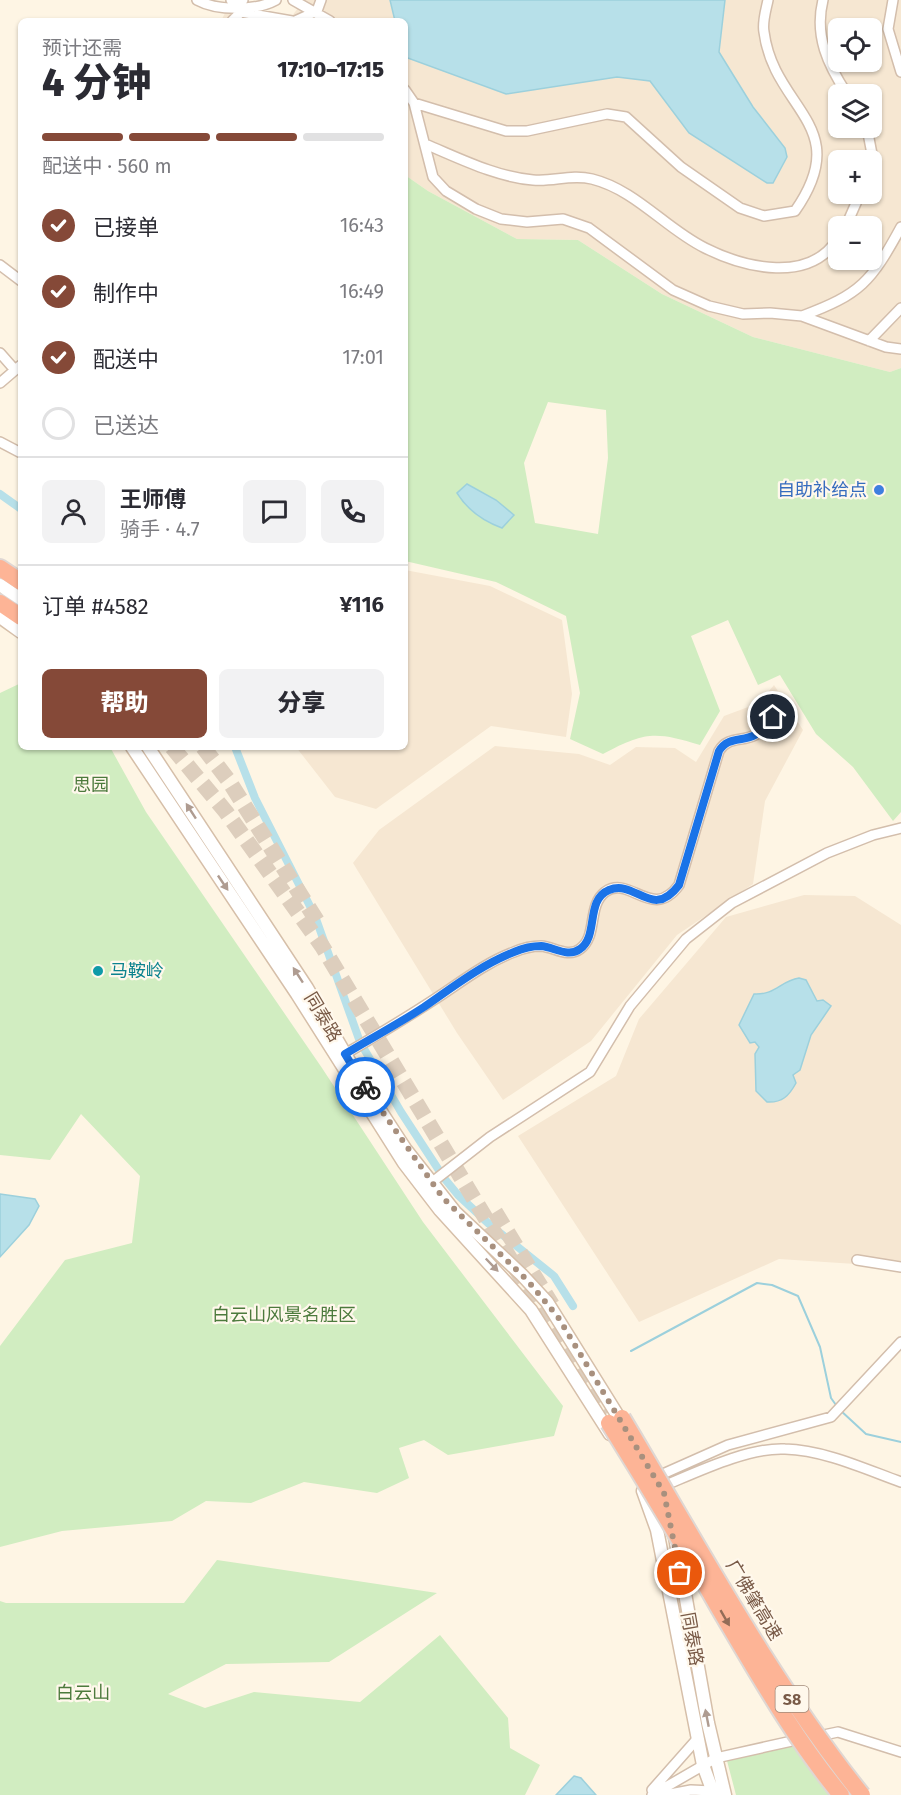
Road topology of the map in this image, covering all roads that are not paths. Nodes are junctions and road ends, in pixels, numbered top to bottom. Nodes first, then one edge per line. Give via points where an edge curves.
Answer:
1 (197, 0) edge
2 (231, 0) edge
3 (243, 0) edge
4 (276, 0) edge
5 (294, 0) edge
6 (321, 0) edge
7 (768, 0) edge
8 (824, 0) edge
9 (893, 0) edge
10 (317, 11) junction
11 (235, 18) edge
12 (276, 18) edge
13 (300, 18) edge
14 (326, 18) edge
15 (901, 72) edge
16 (840, 84) edge
17 (408, 94) edge
18 (414, 103) junction
19 (425, 144) junction
20 (901, 227) edge
21 (828, 251) edge
22 (0, 265) edge
23 (18, 279) edge
24 (901, 308) edge
25 (802, 316) junction
26 (869, 340) junction
27 (901, 349) edge
28 (0, 352) edge
29 (18, 368) edge
30 (0, 383) edge
31 (0, 442) edge
32 (18, 451) edge
33 (0, 568) edge
34 (0, 577) edge
35 (18, 582) edge
36 (18, 583) edge
37 (0, 585) edge
38 (18, 597) edge
39 (0, 603) edge
40 (18, 615) edge
41 (0, 617) edge
42 (18, 630) edge
43 (773, 717) dead end
44 (134, 750) edge
45 (150, 750) edge
46 (901, 828) edge
47 (345, 1054) junction
48 (431, 1183) junction
49 (856, 1260) dead end
50 (901, 1268) edge
51 (901, 1342) edge
52 (658, 1482) junction
53 (901, 1482) edge
54 (698, 1738) junction
55 (901, 1752) edge
56 (716, 1758) junction
57 (703, 1765) junction
58 (713, 1793) edge
59 (650, 1795) edge
60 (665, 1795) edge
61 (725, 1795) edge
62 (841, 1795) edge
63 (862, 1795) edge

1 - 4 street via 236,8
2 - 3 street
5 - 10 street
6 - 10 street
7 - 18 street via 763,30 769,54 819,150 817,168 795,211 764,216 740,208 681,167 626,117 607,114 527,131 506,131
8 - 16 street via 820,24 823,49
9 - 15 street via 888,29
10 - 13 street
10 - 14 street
11 - 12 street via 241,12
17 - 18 street
18 - 19 street
19 - 21 street via 515,178 536,181 567,176 594,180 622,192 703,248 762,267 792,267 816,261
19 - 25 street via 433,177 446,191 476,209 501,219 563,219 589,228 673,290 709,306 743,314
20 - 25 street via 862,287 838,303
22 - 23 street
24 - 26 street
25 - 26 street
26 - 27 street
28 - 29 street
29 - 30 street
31 - 32 street
33 - 35 highway
34 - 36 main road
37 - 38 main road
39 - 40 highway
41 - 42 main road
43 - 47 street via 753,736 724,743 719,751 679,885 672,894 661,900 618,888 610,890 595,907 589,942 578,951 541,946 515,951 481,968
44 -> 54 main road, 同泰路 via 404,1162 440,1210 531,1310 636,1478 657,1530
47 -> 45 main road, 同泰路 via 282,949
46 - 48 street via 827,853 732,903 686,939 630,1006 590,1072 490,1137
47 - 48 main road, 同泰路
48 - 52 main road, 同泰路 via 550,1306
49 - 50 street
51 - 52 street via 831,1417 728,1445
52 - 53 street via 736,1457 784,1448 822,1455
56 -> 52 main road, 同泰路 via 670,1511
54 - 57 main road, 同泰路
54 - 59 street
55 - 56 street via 838,1732
56 - 57 street
56 - 61 main road, 同泰路
57 - 58 main road, 同泰路
57 - 59 street
58 - 60 street via 692,1790
63 -> 62 highway, 广佛肇高速 / S8, bridge via 786,1690 616,1421 766,1688

